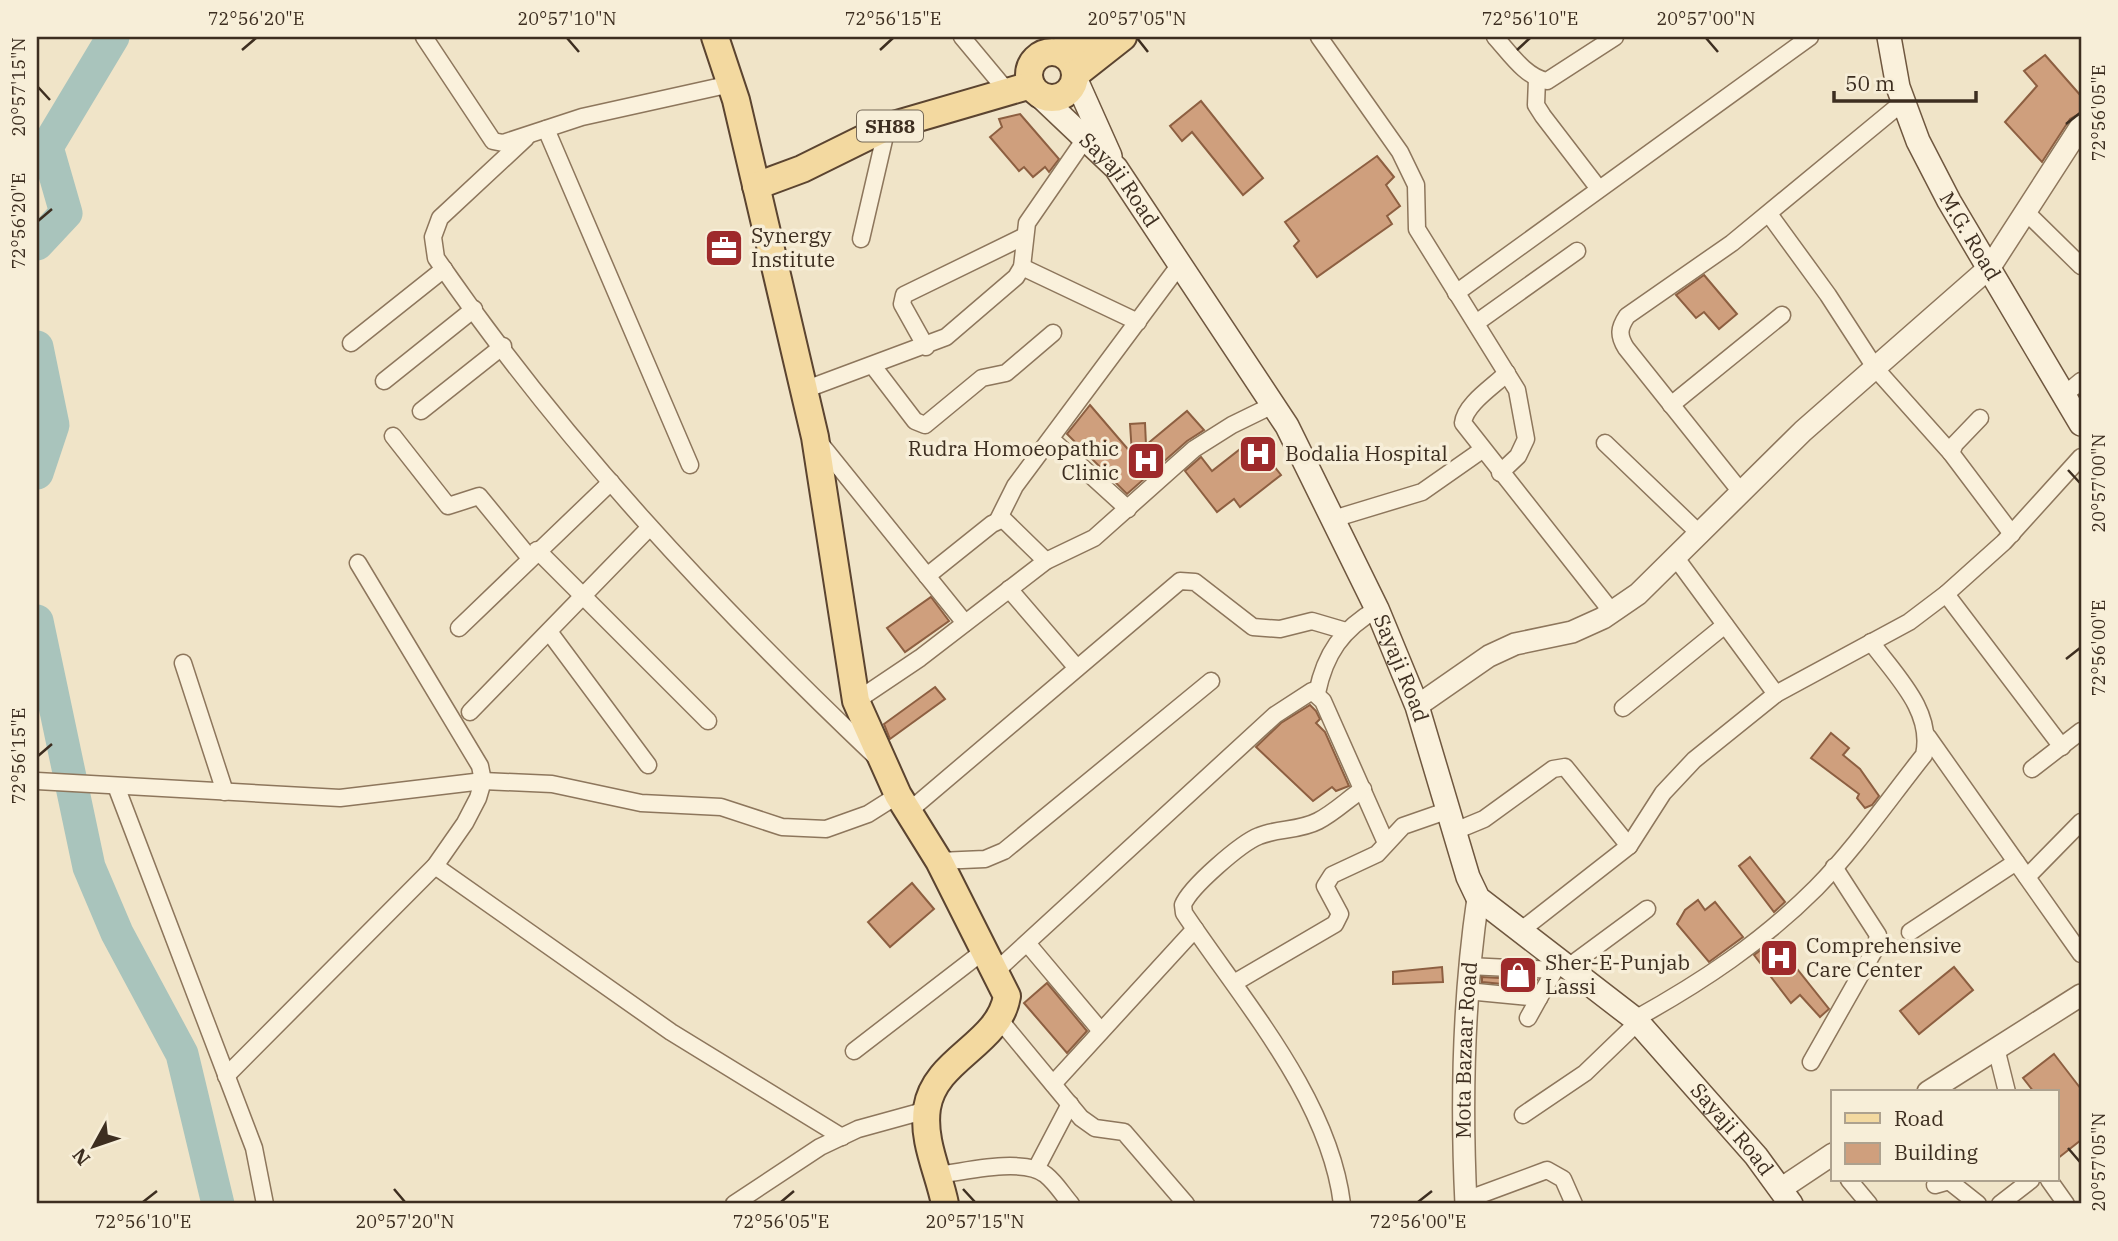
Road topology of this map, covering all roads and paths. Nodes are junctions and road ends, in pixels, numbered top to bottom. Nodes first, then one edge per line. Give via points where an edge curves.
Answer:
1 (424, 37) edge
2 (715, 37) edge
3 (962, 37) edge
4 (1092, 37) edge
5 (1123, 37) edge
6 (1319, 37) edge
7 (1495, 37) edge
8 (1615, 37) edge
9 (1811, 37) edge
10 (1894, 39) edge
11 (1058, 52) junction
12 (1076, 77) junction
13 (1537, 79) junction
14 (731, 84) junction
15 (1026, 91) junction
16 (1903, 102) junction
17 (887, 127) junction
18 (546, 129) junction
19 (526, 138) junction
20 (1085, 139) junction
21 (2077, 141) edge
22 (1115, 168) junction
23 (756, 186) junction
24 (1599, 189) junction
25 (2025, 211) junction
26 (1769, 214) junction
27 (1023, 237) junction
28 (861, 239) dead end
29 (1577, 250) dead end
30 (1181, 263) junction
31 (2081, 266) edge
32 (1022, 267) junction
33 (1990, 267) junction
34 (443, 269) junction
35 (1456, 293) junction
36 (474, 309) junction
37 (1782, 314) dead end
38 (1138, 322) junction
39 (1476, 323) junction
40 (1053, 333) dead end
41 (351, 343) dead end
42 (503, 346) junction
43 (926, 347) junction
44 (873, 366) junction
45 (1875, 369) junction
46 (1507, 373) junction
47 (384, 381) dead end
48 (2073, 388) edge
49 (804, 390) junction
50 (1273, 405) junction
51 (1671, 405) junction
52 (421, 411) dead end
53 (1980, 418) dead end
54 (2081, 424) edge
55 (393, 436) dead end
56 (815, 437) junction
57 (1052, 440) junction
58 (1605, 443) dead end
59 (1482, 450) junction
60 (1951, 453) junction
61 (2081, 457) edge
62 (690, 465) dead end
63 (1500, 473) junction
64 (611, 482) junction
65 (1741, 492) junction
66 (1128, 509) junction
67 (1333, 519) junction
68 (998, 520) junction
69 (649, 528) junction
70 (2012, 534) junction
71 (1701, 535) junction
72 (533, 554) junction
73 (1676, 558) junction
74 (1046, 561) junction
75 (358, 563) dead end
76 (927, 576) junction
77 (1009, 589) junction
78 (1946, 594) junction
79 (583, 597) junction
80 (1377, 609) junction
81 (1612, 612) junction
82 (965, 623) junction
83 (1725, 625) junction
84 (459, 628) dead end
85 (1346, 631) junction
86 (550, 633) junction
87 (1871, 642) junction
88 (183, 663) dead end
89 (1077, 668) junction
90 (1211, 681) dead end
91 (1317, 693) junction
92 (1776, 694) junction
93 (856, 701) junction
94 (1417, 706) junction
95 (1623, 708) dead end
96 (470, 712) dead end
97 (708, 721) dead end
98 (2081, 731) edge
99 (1928, 737) junction
100 (2062, 747) junction
101 (884, 764) junction
102 (648, 765) dead end
103 (2032, 769) dead end
104 (482, 781) junction
105 (43, 782) edge
106 (116, 786) junction
107 (1363, 789) junction
108 (226, 792) junction
109 (903, 803) junction
110 (1452, 821) junction
111 (2081, 821) edge
112 (1386, 843) junction
113 (1629, 846) junction
114 (939, 861) junction
115 (2016, 862) junction
116 (435, 866) junction
117 (1833, 867) junction
118 (2027, 877) junction
119 (1478, 898) junction
120 (1647, 909) dead end
121 (1195, 929) junction
122 (1519, 932) junction
123 (1909, 932) dead end
124 (1027, 943) junction
125 (2081, 954) edge
126 (990, 961) junction
127 (1468, 966) junction
128 (1560, 967) junction
129 (1234, 983) junction
130 (1467, 991) junction
131 (2081, 995) edge
132 (1539, 998) junction
133 (1528, 1018) dead end
134 (999, 1019) junction
135 (1637, 1020) junction
136 (1101, 1031) junction
137 (1996, 1048) junction
138 (854, 1051) dead end
139 (1811, 1062) dead end
140 (226, 1076) junction
141 (1053, 1084) junction
142 (1931, 1090) edge
143 (2006, 1090) edge
144 (1070, 1104) junction
145 (927, 1110) junction
146 (1524, 1115) dead end
147 (842, 1137) junction
148 (1831, 1158) edge
149 (1035, 1169) junction
150 (939, 1175) junction
151 (1851, 1182) edge
152 (1946, 1182) edge
153 (1951, 1182) edge
154 (2028, 1182) edge
155 (2050, 1182) edge
156 (1935, 1185) dead end
157 (1786, 1196) edge
158 (1466, 1202) edge
159 (265, 1204) edge
160 (734, 1204) edge
161 (945, 1204) edge
162 (1071, 1204) edge
163 (1186, 1204) edge
164 (1342, 1204) edge
165 (1574, 1204) edge
166 (1869, 1204) edge
167 (1978, 1204) edge
168 (2000, 1204) edge
169 (2066, 1204) edge

1 - 19 street via 493,141
2 - 14 main road
3 - 15 street
4 - 11 main road
5 - 12 main road
6 - 35 street via 1411,172 1418,229
7 - 13 street
8 - 13 street via 1558,76
9 - 24 street
10 - 16 main road, M.G. Road
11 - 12 main road via 1073,64
11 - 15 main road via 1034,60
12 - 15 main road via 1068,93 1055,99
12 - 22 main road
13 - 24 street via 1536,105
14 - 18 street
14 - 23 main road
15 - 17 main road, SH88
15 - 20 main road, Sayaji Road
16 - 26 street
16 - 33 main road, M.G. Road via 1949,201
17 - 23 main road, SH88
17 - 28 street
18 - 19 street
18 - 62 street
19 - 34 street via 440,218 432,249
20 - 22 main road, Sayaji Road
20 - 27 street via 1034,209
21 - 25 street
22 - 30 main road, Sayaji Road
23 - 49 main road
24 - 35 street
25 - 31 street
25 - 33 street
26 - 45 street
26 - 51 street via 1627,316 1620,328 1620,339
27 - 32 street
27 - 43 street via 904,295 902,304
29 - 39 street
30 - 38 street
30 - 50 main road, Sayaji Road
32 - 38 street
32 - 43 street via 965,322
33 - 45 street
33 - 48 main road, M.G. Road
34 - 36 street
34 - 41 street
35 - 39 street
36 - 42 street
36 - 47 street
37 - 51 street
38 - 57 street
39 - 46 street
40 - 44 street via 1006,373 982,379 925,425 915,421
42 - 52 street
42 - 64 street
43 - 44 street
44 - 49 street
45 - 60 street
45 - 65 street via 1803,430
46 - 59 street via 1464,416
46 - 63 street via 1517,390 1526,439 1518,456
48 - 54 main road, M.G. Road
49 - 56 main road
50 - 66 street via 1194,449
50 - 67 main road, Sayaji Road
51 - 65 street
53 - 60 street
55 - 72 street via 448,506 479,496
56 - 76 street
56 - 93 main road
57 - 66 street
57 - 68 street via 1016,486
58 - 71 street
59 - 63 street
59 - 67 street via 1422,492
60 - 70 street
61 - 70 street
63 - 81 street
64 - 69 street
64 - 72 street
65 - 71 street
66 - 74 street via 1094,538
67 - 80 main road, Sayaji Road
68 - 74 street via 1009,523
68 - 76 street
69 - 79 street
69 - 101 street via 720,606
70 - 78 street
71 - 73 street
72 - 79 street
72 - 84 street
73 - 81 street
73 - 83 street
74 - 77 street
75 - 104 street via 480,766
76 - 82 street
77 - 82 street
77 - 89 street
78 - 87 street via 1909,622
78 - 100 street
79 - 86 street
79 - 97 street
80 - 85 street
80 - 94 main road, Sayaji Road
81 - 94 street via 1572,632 1515,644 1489,656
82 - 93 street
83 - 92 street
83 - 95 street
85 - 89 street via 1312,621 1280,629 1253,627 1187,580 1171,587
85 - 91 street via 1330,652
86 - 96 street
86 - 102 street
87 - 92 street
87 - 99 street via 1923,716
88 - 108 street
89 - 109 street
90 - 114 street via 1004,851 985,859
91 - 107 street
91 - 124 street via 1302,695 1275,715
92 - 113 street via 1673,780
93 - 101 main road
94 - 110 main road, Sayaji Road
98 - 100 street
99 - 115 street
99 - 117 street via 1924,755
100 - 103 street
101 - 109 main road
104 - 108 street via 340,798
104 - 109 street via 552,784 641,803 721,807 782,827 826,829
104 - 116 street via 465,823
105 - 106 street
106 - 108 street
106 - 140 street
107 - 112 street
107 - 121 street via 1318,821 1260,836 1243,846 1186,898 1184,913
109 - 114 main road
110 - 112 street via 1403,826
110 - 113 street via 1484,819 1553,769 1565,767
110 - 119 main road, Sayaji Road
111 - 118 street
112 - 129 street via 1371,859 1327,880 1326,890 1340,914 1335,924
113 - 122 street
114 - 126 main road
115 - 118 street
115 - 123 street
116 - 140 street
116 - 147 street via 671,1032
117 - 135 street via 1741,955
117 - 139 street via 1878,935 1875,949
118 - 125 street
119 - 122 main road, Sayaji Road
119 - 127 street, Mota Bazaar Road
120 - 128 street
121 - 129 street
121 - 136 street
122 - 128 main road, Sayaji Road
124 - 126 street
124 - 136 street
126 - 134 main road via 1007,996
126 - 138 street
127 - 128 street
127 - 130 street, Mota Bazaar Road
128 - 132 street
128 - 135 main road, Sayaji Road
129 - 164 street via 1313,1111 1328,1144
130 - 132 street
130 - 158 street, Mota Bazaar Road via 1462,1123
131 - 137 street
132 - 133 street
134 - 141 street
134 - 145 main road via 933,1085
135 - 146 street via 1585,1073
135 - 157 main road, Sayaji Road
136 - 141 street
137 - 142 street
137 - 143 street
140 - 159 street via 254,1149
141 - 144 street
144 - 149 street
144 - 163 street via 1095,1128 1124,1132
145 - 147 street
145 - 150 main road via 928,1143
147 - 160 street via 769,1178
148 - 157 street
149 - 150 street via 992,1167
149 - 162 street
150 - 161 main road
151 - 166 street
152 - 156 street
153 - 167 street
154 - 168 street
155 - 169 street
158 - 165 street via 1548,1170 1563,1179

